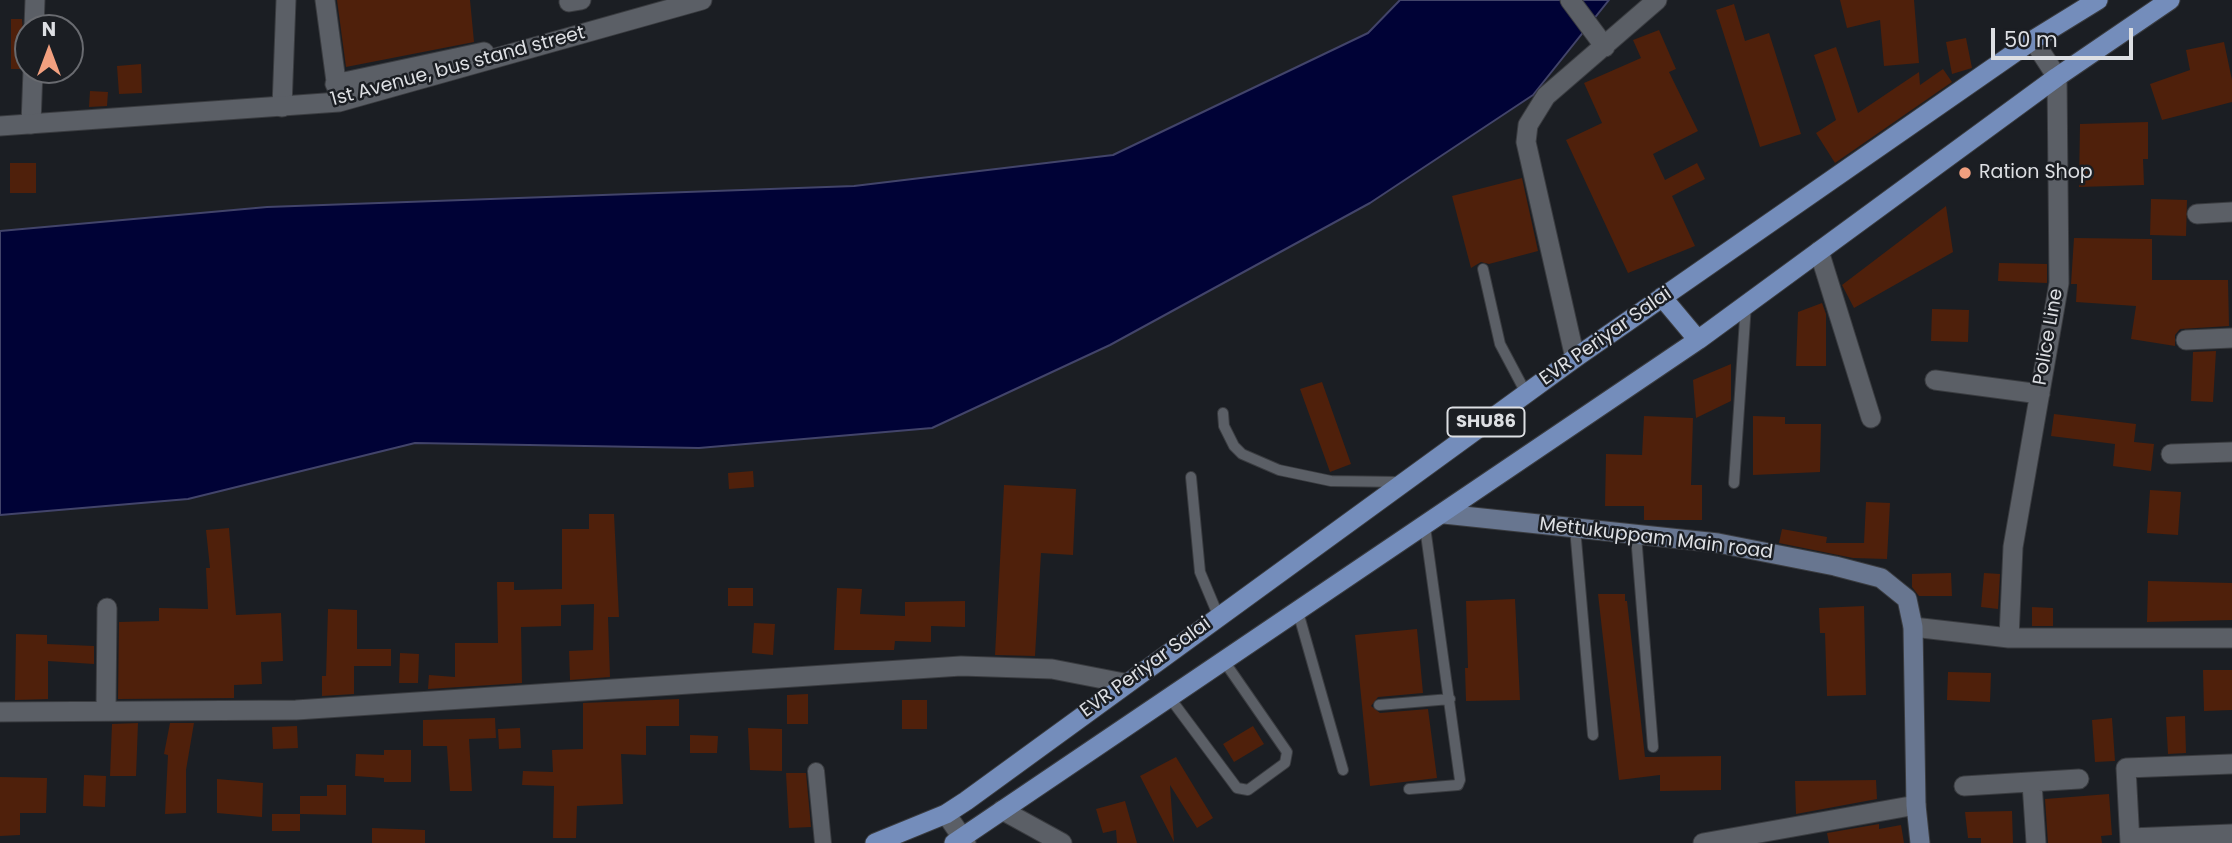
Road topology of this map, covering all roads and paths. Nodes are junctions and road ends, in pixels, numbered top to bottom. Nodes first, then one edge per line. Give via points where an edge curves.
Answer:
1 (286, 0) edge
2 (325, 0) edge
3 (702, 0) edge
4 (1570, 0) edge
5 (1657, 0) edge
6 (2098, 0) edge
7 (2171, 0) edge
8 (2033, 40) junction
9 (1605, 47) junction
10 (484, 52) dead end
11 (2057, 77) junction
12 (32, 84) edge
13 (337, 91) junction
14 (282, 107) junction
15 (31, 124) junction
16 (0, 126) edge
17 (2232, 212) edge
18 (2197, 214) dead end
19 (1819, 251) junction
20 (1483, 269) dead end
21 (1662, 297) junction
22 (1746, 304) junction
23 (2232, 338) edge
24 (1698, 340) junction
25 (2186, 340) dead end
26 (1575, 358) junction
27 (1935, 380) dead end
28 (1526, 393) junction
29 (2040, 394) junction
30 (1223, 413) dead end
31 (1871, 418) dead end
32 (2232, 452) edge
33 (2171, 453) dead end
34 (1191, 478) dead end
35 (1403, 482) junction
36 (1734, 484) dead end
37 (1444, 514) junction
38 (1426, 527) junction
39 (1575, 528) junction
40 (1636, 535) junction
41 (107, 608) dead end
42 (1298, 612) junction
43 (1218, 615) junction
44 (1913, 627) junction
45 (2009, 638) junction
46 (2232, 638) edge
47 (1224, 661) junction
48 (1124, 683) junction
49 (1170, 698) junction
50 (1450, 699) junction
51 (1379, 705) dead end
52 (106, 710) junction
53 (0, 712) edge
54 (1593, 735) dead end
55 (1653, 747) dead end
56 (2232, 764) edge
57 (1343, 770) dead end
58 (816, 771) dead end
59 (2080, 779) dead end
60 (2032, 783) junction
61 (1964, 786) dead end
62 (1409, 789) dead end
63 (1916, 805) junction
64 (1002, 810) junction
65 (946, 814) junction
66 (2232, 834) edge
67 (1749, 839) edge
68 (2130, 840) edge
69 (961, 841) edge
70 (822, 843) edge
71 (875, 843) edge
72 (1062, 843) edge
73 (1703, 843) edge
74 (1920, 843) edge
75 (2036, 843) edge

1 - 14 street
2 - 13 street
3 - 13 street, 1st Avenue, bus stand street
4 - 9 street
5 - 9 street
6 - 8 main road, EVR Periyar Salai / SHU86
7 - 11 main road, EVR Periyar Salai / SHU86
8 - 11 street
8 - 21 main road, EVR Periyar Salai / SHU86
9 - 26 street via 1546,96 1528,125 1526,142
10 - 13 street
11 - 19 main road, EVR Periyar Salai / SHU86
11 - 29 street, Police Line via 2059,284
12 - 15 street
13 - 14 street, 1st Avenue, bus stand street
14 - 15 street, 1st Avenue, bus stand street
15 - 16 street, 1st Avenue, bus stand street
17 - 18 street
19 - 22 main road, EVR Periyar Salai / SHU86
19 - 31 street
20 - 28 lane via 1500,344
21 - 24 main road
21 - 26 main road, EVR Periyar Salai / SHU86
22 - 24 main road, EVR Periyar Salai / SHU86
22 - 36 lane
23 - 25 street
24 - 37 main road, EVR Periyar Salai / SHU86
26 - 28 main road, EVR Periyar Salai / SHU86
27 - 29 street
28 - 35 main road, EVR Periyar Salai / SHU86
29 - 45 street, Police Line via 2013,547
30 - 35 lane via 1234,446 1279,470 1331,481
32 - 33 street
34 - 43 lane via 1200,572
35 - 43 main road, EVR Periyar Salai / SHU86
37 - 38 main road, EVR Periyar Salai / SHU86
37 - 39 main road, Mettukuppam Main road
38 - 42 main road, EVR Periyar Salai / SHU86
38 - 50 lane
39 - 40 main road, Mettukuppam Main road
39 - 54 lane
40 - 44 main road, Mettukuppam Main road via 1718,543 1881,579 1906,599
40 - 55 lane
41 - 52 street
42 - 47 main road, EVR Periyar Salai / SHU86
42 - 57 lane
43 - 48 main road, EVR Periyar Salai / SHU86
44 - 45 street
44 - 63 main road, Mettukuppam Main road
45 - 46 street
47 - 49 main road, EVR Periyar Salai / SHU86
47 - 49 lane via 1287,752 1285,763 1248,790 1237,788
48 - 52 street via 1052,669 961,666 296,710
48 - 65 main road, EVR Periyar Salai / SHU86
49 - 64 main road, EVR Periyar Salai / SHU86
50 - 51 lane
50 - 62 lane via 1458,785
52 - 53 street
56 - 68 street via 2126,768
58 - 70 street
59 - 60 street
60 - 61 street
60 - 75 street
63 - 67 street
63 - 74 main road, Mettukuppam Main road
64 - 69 main road, EVR Periyar Salai / SHU86
64 - 72 street
65 - 69 street
65 - 71 main road, EVR Periyar Salai / SHU86
66 - 68 street
67 - 73 street

